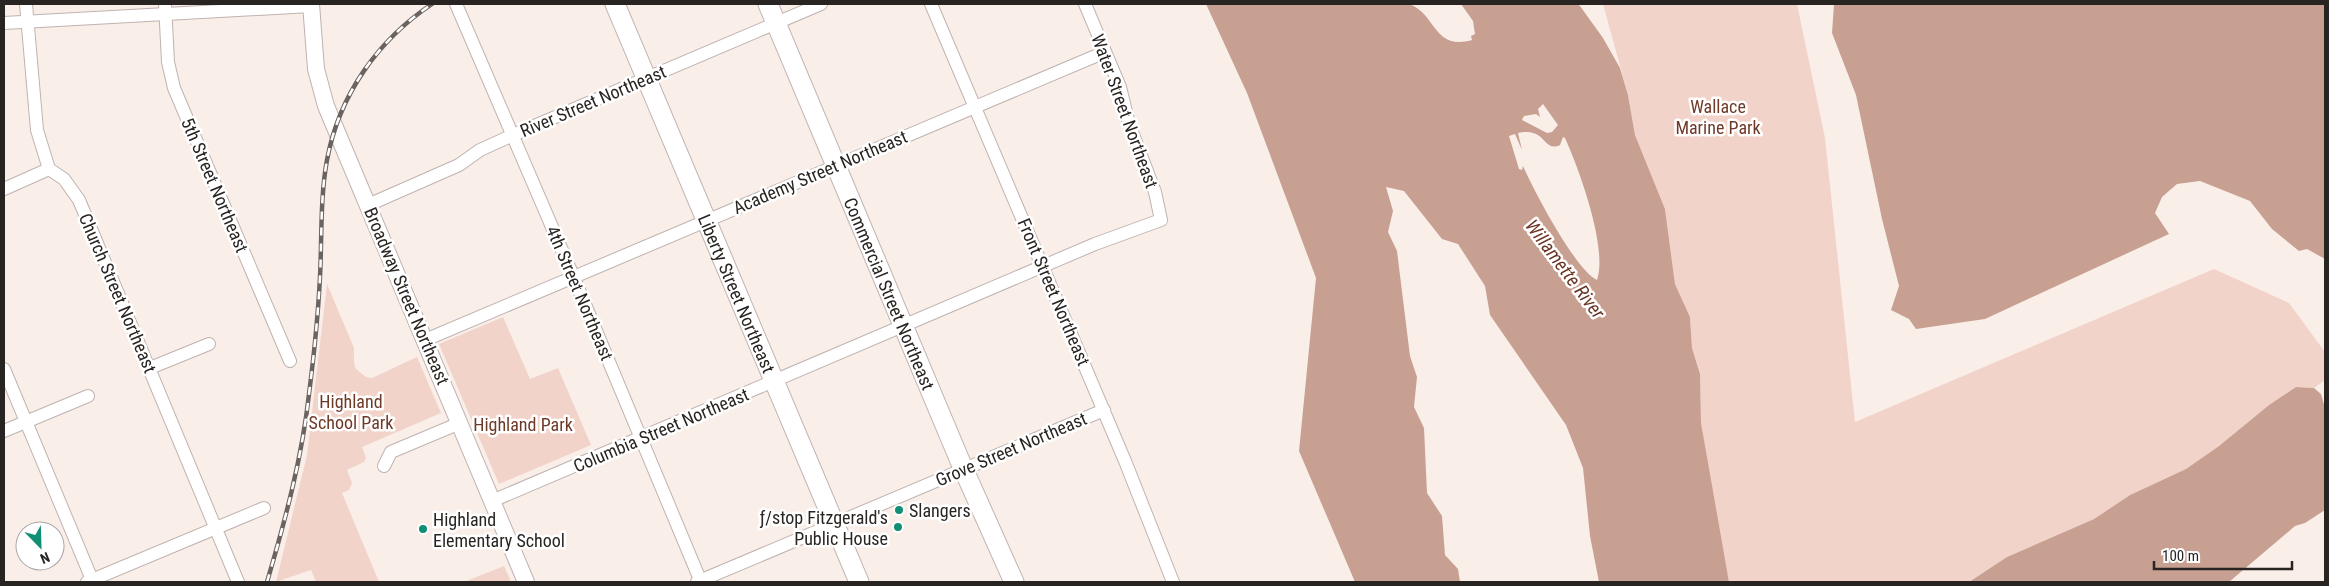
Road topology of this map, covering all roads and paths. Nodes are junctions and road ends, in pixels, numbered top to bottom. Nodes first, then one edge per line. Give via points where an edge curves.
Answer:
1 (26, 4) edge
2 (456, 4) edge
3 (615, 4) edge
4 (768, 4) edge
5 (821, 4) edge
6 (932, 4) edge
7 (1085, 4) edge
8 (311, 5) edge
9 (165, 10) edge
10 (26, 22) junction
11 (4, 23) edge
12 (776, 23) junction
13 (1105, 52) junction
14 (646, 78) junction
15 (975, 107) junction
16 (513, 135) junction
17 (836, 166) junction
18 (49, 169) junction
19 (4, 189) edge
20 (368, 205) junction
21 (706, 220) junction
22 (1161, 220) joint
23 (1043, 267) junction
24 (574, 278) junction
25 (904, 326) junction
26 (425, 340) junction
27 (209, 344) dead end
28 (290, 361) dead end
29 (150, 368) junction
30 (4, 369) edge
31 (774, 382) junction
32 (88, 396) dead end
33 (1104, 410) junction
34 (26, 422) junction
35 (460, 423) junction
36 (4, 431) edge
37 (641, 439) junction
38 (384, 466) dead end
39 (963, 468) junction
40 (492, 501) junction
41 (264, 508) dead end
42 (834, 523) junction
43 (215, 528) junction
44 (90, 582) edge
45 (238, 582) edge
46 (526, 582) edge
47 (700, 582) edge
48 (859, 582) edge
49 (1014, 582) edge
50 (1173, 582) edge

1 - 10 street
2 - 16 street, 4th Street Northeast
3 - 14 highway, Liberty Street Northeast
4 - 12 highway, Commercial Street Northeast
5 - 12 street, River Street Northeast
6 - 15 street, Front Street Northeast
7 - 13 street, Water Street Northeast
8 - 9 street
8 - 20 main road, Broadway Street Northeast via 320,86
9 - 10 street
9 - 28 street, 5th Street Northeast via 168,62 174,88
10 - 11 street
10 - 18 street via 37,130
12 - 14 street, River Street Northeast
12 - 17 highway, Commercial Street Northeast
13 - 15 street, Academy Street Northeast
13 - 22 street, Water Street Northeast via 1120,87 1129,124 1155,192
14 - 16 street, River Street Northeast
14 - 21 highway, Liberty Street Northeast
15 - 17 street, Academy Street Northeast
15 - 23 street, Front Street Northeast
16 - 20 street, River Street Northeast via 480,150 459,165
16 - 24 street, 4th Street Northeast
17 - 21 street, Academy Street Northeast
17 - 25 highway, Commercial Street Northeast
18 - 19 street
18 - 29 street, Church Street Northeast via 64,179 79,200
20 - 26 main road, Broadway Street Northeast
21 - 24 street, Academy Street Northeast
21 - 31 highway, Liberty Street Northeast
22 - 23 street, Columbia Street Northeast
23 - 25 street, Columbia Street Northeast
23 - 33 street, Front Street Northeast
24 - 26 street, Academy Street Northeast
24 - 37 street, 4th Street Northeast
25 - 31 street, Columbia Street Northeast
25 - 39 highway, Commercial Street Northeast
26 - 35 main road, Broadway Street Northeast
27 - 29 street
29 - 43 street, Church Street Northeast
30 - 34 street
31 - 37 street, Columbia Street Northeast
31 - 42 highway, Liberty Street Northeast
32 - 34 street
33 - 39 street, Grove Street Northeast
33 - 50 street, Front Street Northeast
34 - 36 street
34 - 44 street
35 - 38 street via 391,452
35 - 40 main road, Broadway Street Northeast
37 - 40 street, Columbia Street Northeast
37 - 47 street, 4th Street Northeast
39 - 42 street, Grove Street Northeast
39 - 49 highway, Commercial Street Northeast
40 - 46 main road, Broadway Street Northeast
41 - 43 street
42 - 47 street, Grove Street Northeast
42 - 48 highway, Liberty Street Northeast
43 - 44 street
43 - 45 street, Church Street Northeast

